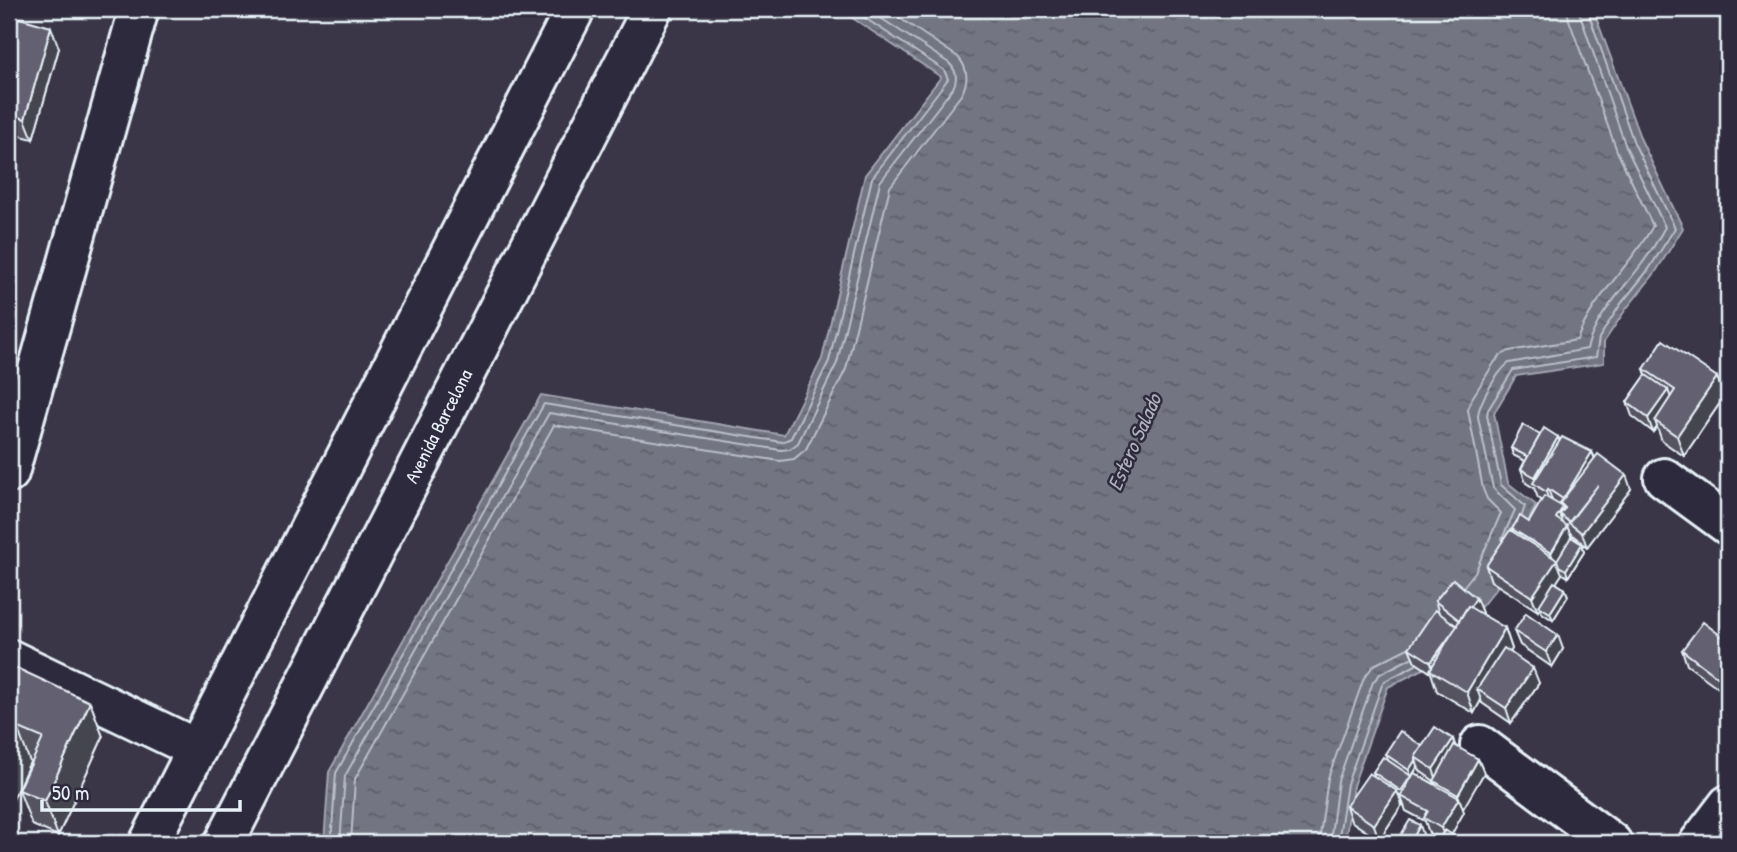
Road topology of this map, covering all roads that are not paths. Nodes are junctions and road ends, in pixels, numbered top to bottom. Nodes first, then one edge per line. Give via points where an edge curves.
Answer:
1 (139, 9) edge
2 (576, 9) edge
3 (652, 9) edge
4 (9, 473) edge
5 (1664, 478) dead end
6 (1728, 525) edge
7 (9, 659) edge
8 (1480, 745) dead end
9 (197, 749) junction
10 (1728, 805) edge
11 (149, 843) edge
12 (224, 843) edge
13 (1612, 843) edge
14 (1699, 843) edge

1 - 4 main road
2 - 9 main road
3 - 12 main road, Avenida Barcelona
5 - 6 main road
7 - 9 main road
8 - 13 main road
9 - 11 main road
10 - 14 main road

